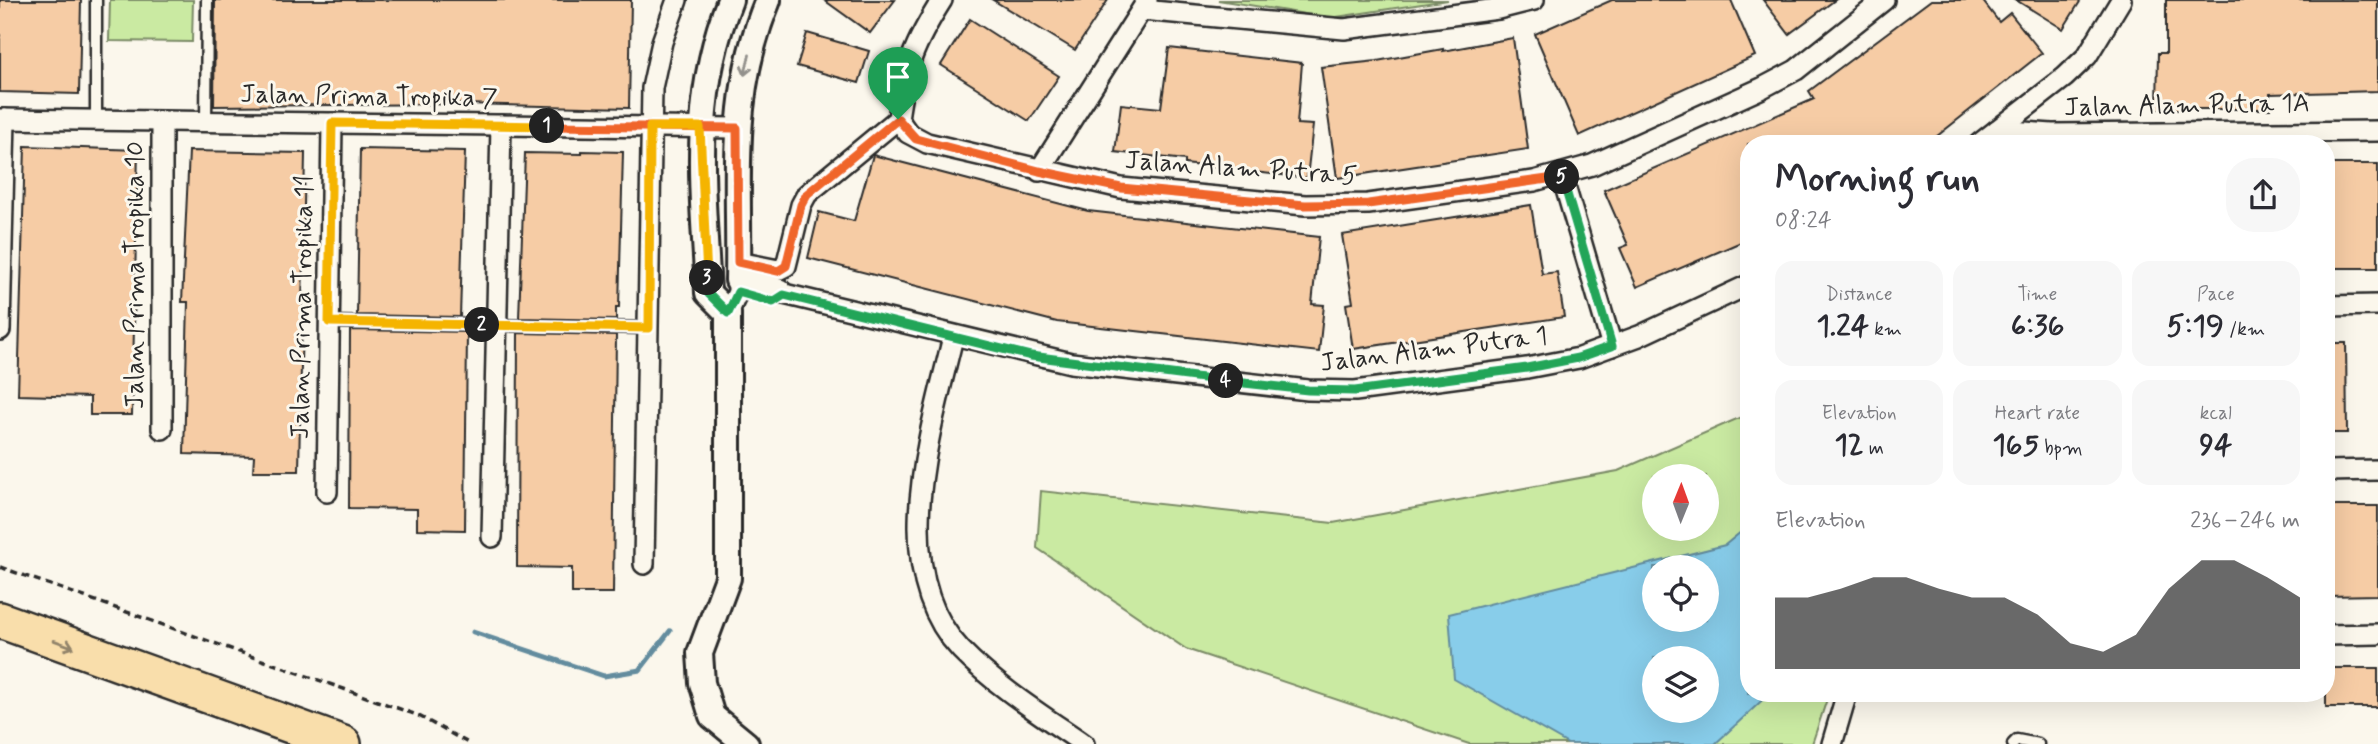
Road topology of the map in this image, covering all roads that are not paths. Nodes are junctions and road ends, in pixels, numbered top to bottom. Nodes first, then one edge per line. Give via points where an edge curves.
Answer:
1 (96, 0) edge
2 (207, 0) edge
3 (677, 0) edge
4 (730, 0) edge
5 (768, 0) edge
6 (942, 0) edge
7 (1534, 0) edge
8 (1884, 0) edge
9 (2121, 0) edge
10 (1145, 5) edge
11 (3, 119) edge
12 (898, 119) junction
13 (96, 120) junction
14 (162, 121) junction
15 (206, 121) junction
16 (332, 123) junction
17 (501, 125) junction
18 (650, 127) junction
19 (700, 127) junction
20 (737, 128) junction
21 (1997, 130) junction
22 (2378, 131) edge
23 (1991, 135) edge
24 (2129, 135) edge
25 (2314, 135) edge
26 (1039, 171) junction
27 (1562, 176) junction
28 (735, 287) junction
29 (1740, 289) edge
30 (2378, 304) edge
31 (2335, 306) edge
32 (329, 322) junction
33 (496, 325) junction
34 (649, 328) junction
35 (0, 330) edge
36 (953, 337) junction
37 (1612, 346) junction
38 (162, 429) dead end
39 (2378, 470) edge
40 (2335, 471) edge
41 (327, 492) dead end
42 (492, 537) dead end
43 (644, 564) dead end
44 (0, 620) edge
45 (2378, 634) edge
46 (2335, 635) edge
47 (1844, 702) edge
48 (343, 744) edge
49 (746, 744) edge
50 (1084, 744) edge
51 (1832, 744) edge
52 (2013, 744) edge
53 (2038, 744) edge

1 - 13 lane
2 - 15 lane
3 - 18 street via 652,88
4 - 19 street via 708,70
5 -> 20 street via 744,75
6 - 12 street via 912,52
7 - 10 street via 1344,29
8 - 27 street, Jalan Alam Putra 5 via 1796,70 1762,89
9 - 21 street via 2087,55
10 - 26 street
11 - 13 street, Jalan Prima Tropika 7
11 - 35 street
12 - 26 street, Jalan Alam Putra 5 via 916,139
12 - 28 street via 807,194 786,266
13 - 14 street, Jalan Prima Tropika 7
14 - 15 street, Jalan Prima Tropika 7
14 - 38 street, Jalan Prima Tropika 10
15 - 16 street, Jalan Prima Tropika 7
16 - 17 street, Jalan Prima Tropika 7
16 - 32 street, Jalan Prima Tropika 11
17 - 18 street, Jalan Prima Tropika 7
17 - 33 street
18 - 19 street, Jalan Prima Tropika 7
18 - 34 street
19 - 20 street, Jalan Prima Tropika 7
19 - 28 street via 708,293
20 - 28 street
21 - 23 street
21 - 24 street, Jalan Alam Putra 1A
22 - 25 street, Jalan Alam Putra 1A
26 - 27 street, Jalan Alam Putra 5 via 1121,188 1305,205 1368,204
27 - 37 street
28 - 36 street, Jalan Alam Putra 1 via 780,289 784,295
28 - 49 street via 729,578 700,653 702,683 712,716
29 - 37 street, Jalan Alam Putra 1
30 - 31 street
32 - 33 lane
32 - 41 street, Jalan Prima Tropika 11
33 - 34 lane
33 - 42 street
34 - 43 street
36 - 37 street, Jalan Alam Putra 1 via 1071,363 1308,390 1355,391 1527,368
36 - 50 street via 923,462 917,522 936,613 970,657 1016,697
39 - 40 street
44 -> 48 highway
45 - 46 street
47 - 51 street
52 - 53 lane via 2017,740

